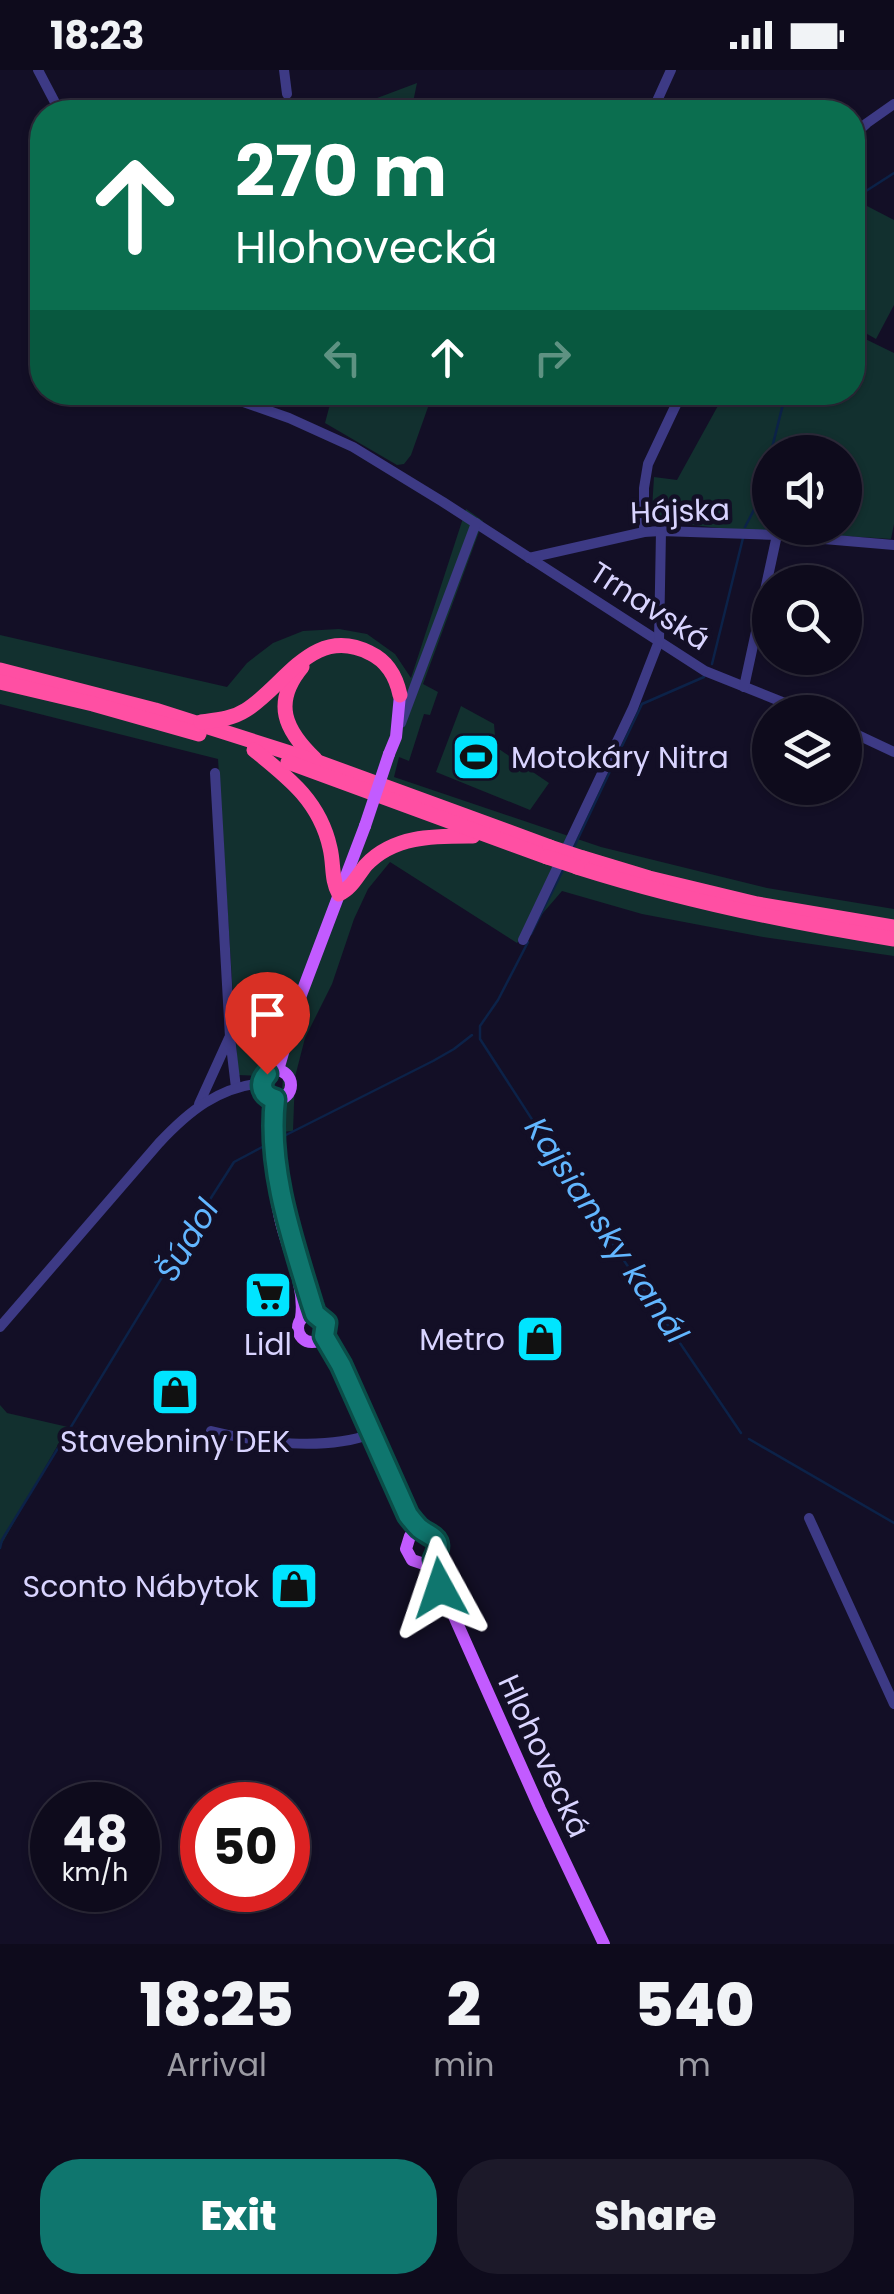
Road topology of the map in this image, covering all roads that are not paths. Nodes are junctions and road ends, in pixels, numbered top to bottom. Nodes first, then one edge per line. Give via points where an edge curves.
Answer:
1 (38, 70) edge
2 (284, 70) edge
3 (671, 70) edge
4 (287, 94) dead end
5 (54, 100) edge
6 (657, 100) edge
7 (894, 104) edge
8 (865, 123) edge
9 (252, 405) edge
10 (676, 405) edge
11 (476, 523) junction
12 (662, 531) junction
13 (644, 532) junction
14 (752, 534) edge
15 (862, 543) edge
16 (775, 545) edge
17 (894, 546) edge
18 (529, 558) junction
19 (659, 641) junction
20 (0, 670) edge
21 (0, 682) edge
22 (744, 687) junction
23 (407, 693) junction
24 (764, 695) edge
25 (197, 723) junction
26 (862, 737) edge
27 (254, 750) junction
28 (894, 752) edge
29 (318, 762) junction
30 (215, 773) dead end
31 (486, 836) junction
32 (548, 852) junction
33 (580, 863) junction
34 (338, 894) junction
35 (894, 927) edge
36 (894, 939) edge
37 (523, 940) dead end
38 (230, 1037) junction
39 (282, 1054) junction
40 (278, 1070) junction
41 (256, 1084) junction
42 (236, 1088) junction
43 (275, 1099) junction
44 (198, 1105) junction
45 (273, 1142) junction
46 (308, 1316) junction
47 (0, 1327) edge
48 (320, 1339) junction
49 (211, 1431) dead end
50 (371, 1434) junction
51 (809, 1518) dead end
52 (416, 1534) junction
53 (427, 1561) junction
54 (894, 1704) edge
55 (604, 1944) edge

1 - 5 street
2 - 4 street
3 - 6 street
7 - 8 street
9 - 11 street, Trnavská via 335,439
10 - 13 street via 648,464
11 - 18 street, Trnavská
11 - 23 street
12 - 13 street, Hájska
12 - 14 street, Hájska
12 - 19 street
13 - 18 street, Hájska
15 - 17 street, Hájska
16 - 22 street
18 - 19 street, Trnavská
19 - 22 street, Trnavská
19 - 37 street
20 - 25 highway
21 - 27 highway
22 - 24 street, Trnavská
23 - 25 highway via 383,662 366,651 337,647 300,661 246,710
23 - 29 highway via 381,665 356,652 325,654 303,666 290,686 285,714 291,732
23 - 34 main road, bridge
25 - 29 highway
26 - 28 street
27 - 31 highway
27 - 34 highway via 315,808 328,837
29 - 32 highway
30 - 38 street
31 - 32 highway
31 - 34 highway via 402,842 381,852
32 - 33 highway, bridge
33 - 35 highway
33 - 36 highway via 646,889 753,915
34 - 39 main road
38 - 42 street
38 - 44 street
39 - 40 main road
39 - 41 main road
40 - 41 main road
40 - 43 main road via 291,1085
41 - 42 street
41 - 43 main road
42 - 44 street
43 - 45 main road
44 - 47 street
45 - 46 main road
45 - 46 main road via 274,1182
46 - 48 main road via 326,1323
46 - 48 main road via 298,1326 301,1337
48 - 50 main road, Hlohovecká via 341,1365
49 - 50 street via 250,1441 322,1443
50 - 52 main road, Hlohovecká
51 - 54 street
52 - 53 main road, Hlohovecká via 407,1553
52 - 53 main road, Hlohovecká via 437,1542
53 - 55 main road, Hlohovecká

